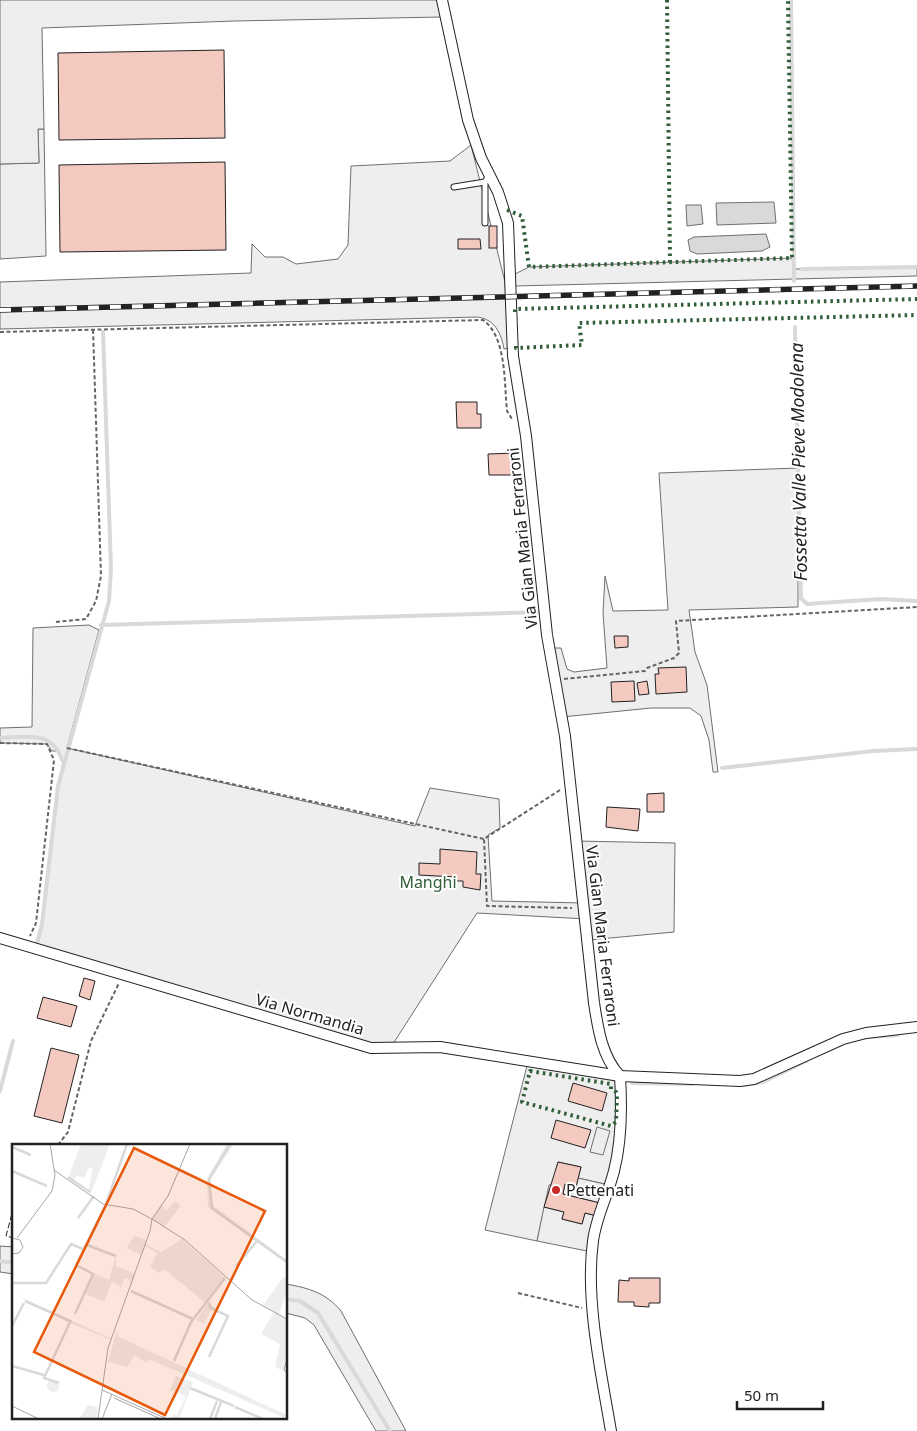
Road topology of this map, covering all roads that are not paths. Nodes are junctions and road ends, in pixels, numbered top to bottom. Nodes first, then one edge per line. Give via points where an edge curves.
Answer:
1 (442, 0) edge
2 (487, 178) junction
3 (454, 188) dead end
4 (485, 223) dead end
5 (0, 938) edge
6 (914, 1028) edge
7 (620, 1076) junction
8 (611, 1431) edge

1 - 2 street, Via Gian Maria Ferraroni via 468,120
2 - 3 lane
2 - 4 lane
2 - 7 street, Via Gian Maria Ferraroni via 505,209 508,223 513,356 524,422 554,680 564,727 598,1027 605,1052
5 - 7 street, Via Normandia via 371,1048 440,1047
6 - 7 street via 843,1039 754,1079
7 - 8 street via 620,1143 593,1240 597,1345

